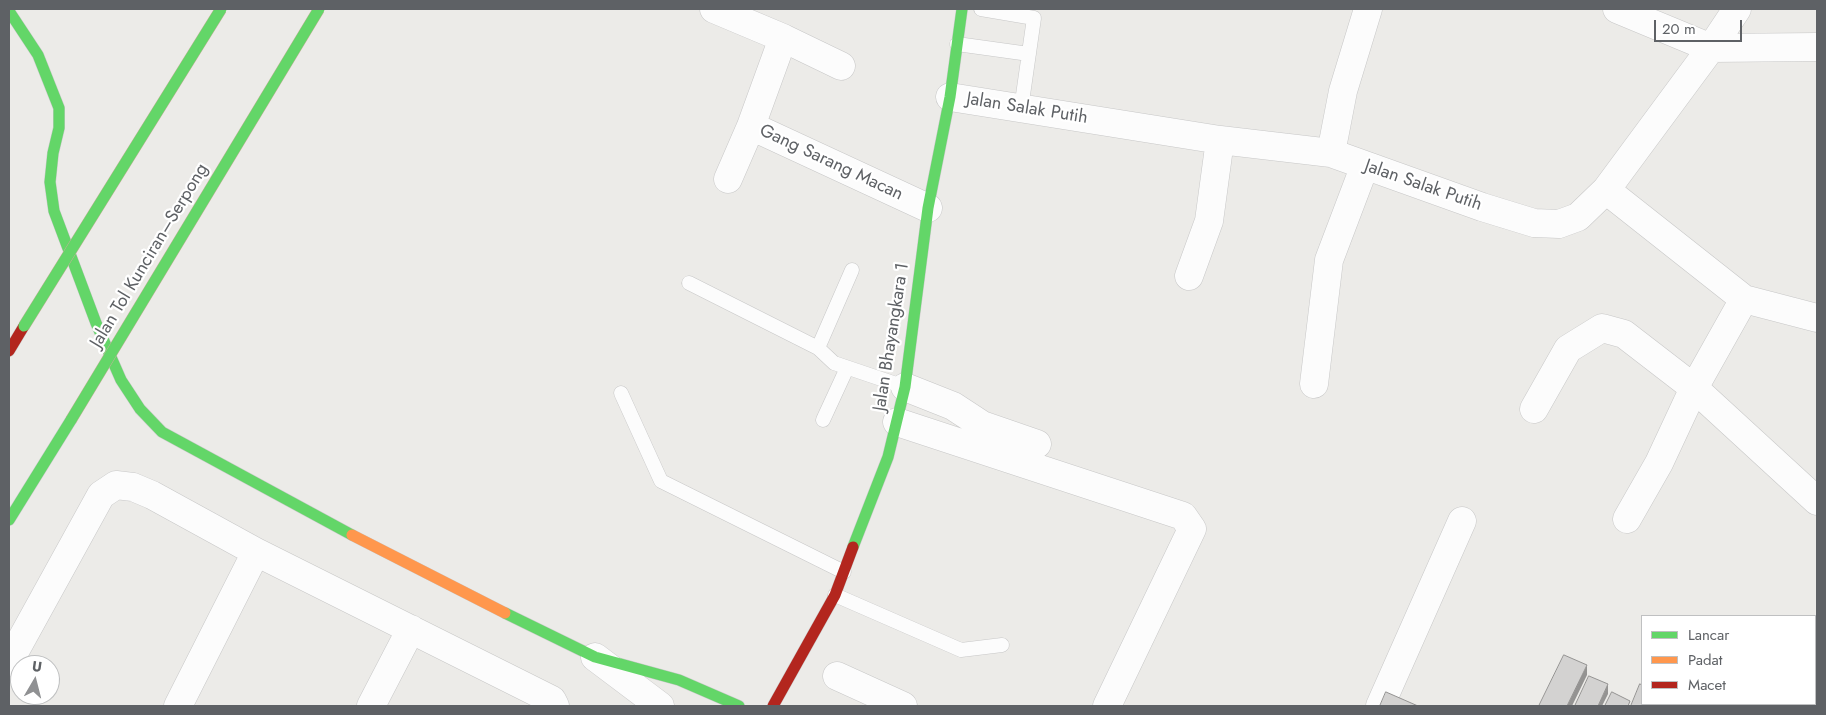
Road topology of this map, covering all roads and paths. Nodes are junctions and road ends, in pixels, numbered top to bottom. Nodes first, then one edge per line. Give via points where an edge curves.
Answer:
1 (221, 9) edge
2 (319, 9) edge
3 (714, 9) edge
4 (962, 9) edge
5 (981, 9) edge
6 (1368, 9) edge
7 (1617, 9) edge
8 (1737, 9) edge
9 (9, 11) edge
10 (783, 38) junction
11 (958, 44) junction
12 (1817, 47) edge
13 (1711, 48) junction
14 (1029, 54) junction
15 (841, 66) dead end
16 (950, 97) junction
17 (1021, 108) junction
18 (751, 126) junction
19 (1220, 140) junction
20 (1331, 153) junction
21 (1365, 165) junction
22 (728, 178) dead end
23 (1606, 190) junction
24 (928, 208) junction
25 (852, 270) dead end
26 (1189, 276) dead end
27 (689, 283) dead end
28 (1744, 299) junction
29 (1817, 318) edge
30 (818, 348) junction
31 (9, 351) edge
32 (847, 368) junction
33 (1314, 384) dead end
34 (905, 387) junction
35 (1694, 388) junction
36 (621, 393) dead end
37 (1534, 409) dead end
38 (823, 420) dead end
39 (897, 422) junction
40 (1037, 444) dead end
41 (1817, 501) edge
42 (1627, 519) dead end
43 (9, 520) edge
44 (1462, 521) dead end
45 (256, 552) junction
46 (844, 572) junction
47 (835, 595) junction
48 (411, 629) junction
49 (1002, 645) dead end
50 (595, 657) junction
51 (9, 662) edge
52 (837, 676) dead end
53 (1391, 703) edge
54 (178, 706) edge
55 (371, 706) edge
56 (555, 706) edge
57 (660, 706) edge
58 (739, 706) edge
59 (773, 706) edge
60 (903, 706) edge
61 (1107, 706) edge

1 - 31 main road, bridge
2 - 43 main road, Jalan Tol Kunciran–Serpong, bridge
3 - 10 street
4 - 11 main road, Jalan Bhayangkara 1
5 - 14 lane via 1034,18
6 - 20 street via 1343,91
7 - 13 street
8 - 13 street, Jalan Salak Putih
9 - 50 main road via 38,55 59,108 50,182 54,211 121,380 140,409 162,432 304,510
10 - 15 street
10 - 18 street, Gang Sarang Macan
11 - 14 lane
11 - 16 main road, Jalan Bhayangkara 1
12 - 13 street
13 - 23 street, Jalan Salak Putih
14 - 17 lane
16 - 17 street, Jalan Salak Putih
16 - 24 main road, Jalan Bhayangkara 1
17 - 19 street, Jalan Salak Putih
18 - 22 street
18 - 24 street, Gang Sarang Macan
19 - 20 street, Jalan Salak Putih
19 - 26 street via 1209,221
20 - 21 street, Jalan Salak Putih
21 - 23 street, Jalan Salak Putih via 1534,223 1560,224 1578,217
21 - 33 street via 1329,260
23 - 28 street
24 - 34 main road, Jalan Bhayangkara 1
25 - 30 lane
27 - 30 lane
28 - 29 street
28 - 35 street
30 - 32 lane via 834,363
32 - 34 lane
32 - 38 lane
34 - 39 main road, Jalan Bhayangkara 1
34 - 40 street via 953,406 982,425
35 - 37 street via 1624,334 1602,328 1568,349
35 - 41 street
35 - 42 street via 1659,463
36 - 46 lane via 661,481
39 - 46 main road, Jalan Bhayangkara 1 via 888,457
39 - 61 street via 1183,516 1192,529
44 - 53 street
45 - 48 street
45 - 51 street via 152,495 134,487 116,485 101,495
45 - 54 street
46 - 47 main road, Jalan Bhayangkara 1
47 - 49 lane via 961,650
47 - 59 main road, Jalan Bhayangkara 1
48 - 55 street
48 - 56 street via 552,700
50 - 57 street
50 - 58 main road via 679,680
52 - 60 street

